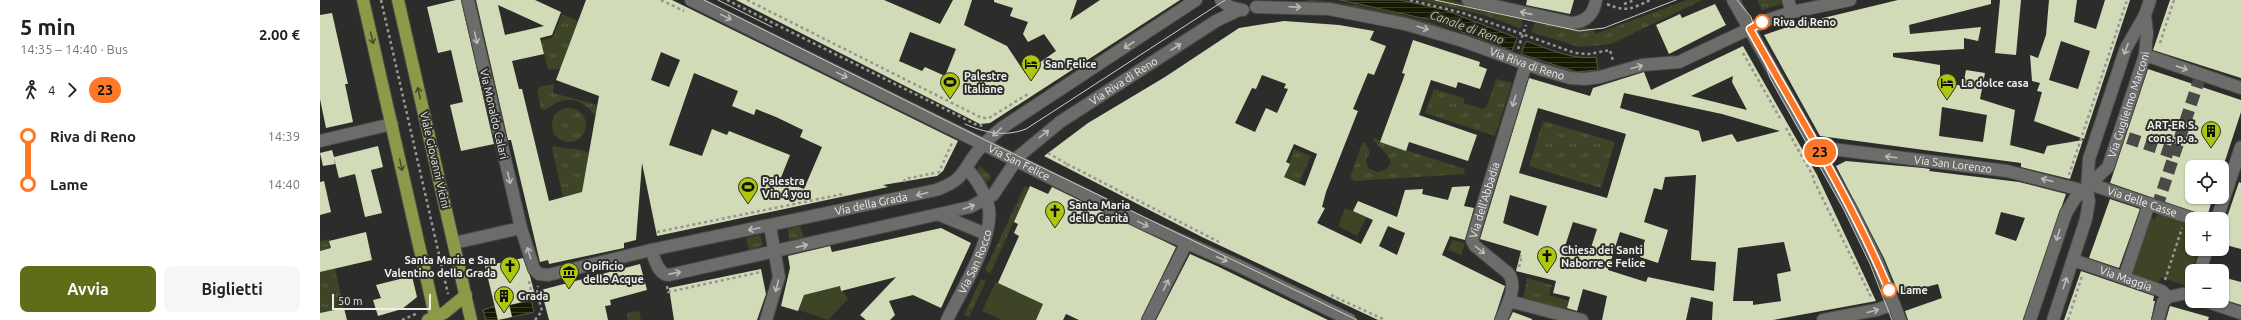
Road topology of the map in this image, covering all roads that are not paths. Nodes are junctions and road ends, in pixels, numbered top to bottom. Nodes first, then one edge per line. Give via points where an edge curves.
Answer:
1 (363, 0) edge
2 (398, 0) edge
3 (468, 0) edge
4 (691, 0) edge
5 (1196, 0) edge
6 (1221, 0) edge
7 (1468, 0) edge
8 (1733, 0) edge
9 (1788, 0) edge
10 (1850, 0) edge
11 (2150, 0) edge
12 (1601, 2) edge
13 (1260, 3) edge
14 (1239, 10) junction
15 (1792, 12) junction
16 (2145, 15) junction
17 (1750, 29) junction
18 (2145, 55) junction
19 (1526, 64) junction
20 (2241, 88) edge
21 (392, 124) junction
22 (320, 141) edge
23 (983, 145) junction
24 (2241, 147) edge
25 (1818, 149) junction
26 (1015, 161) junction
27 (967, 169) junction
28 (2088, 187) junction
29 (987, 200) junction
30 (2149, 204) junction
31 (2219, 212) edge
32 (940, 215) junction
33 (2185, 216) edge
34 (770, 226) junction
35 (521, 228) junction
36 (986, 234) junction
37 (454, 243) junction
38 (1186, 244) junction
39 (651, 250) junction
40 (775, 252) junction
41 (2073, 260) junction
42 (540, 278) joint
43 (2124, 278) junction
44 (2180, 294) edge
45 (466, 295) junction
46 (1509, 301) junction
47 (1894, 304) junction
48 (2226, 308) edge
49 (2241, 313) edge
50 (433, 319) edge
51 (471, 320) edge
52 (766, 320) edge
53 (947, 320) edge
54 (1148, 320) edge
55 (1350, 320) edge
56 (1501, 320) edge
57 (1582, 320) edge
58 (1823, 320) edge
59 (1900, 320) edge
60 (2030, 320) edge
61 (2053, 320) edge
62 (2158, 320) edge

1 -> 21 main road
37 -> 2 main road, Viale Giovanni Vicini
3 -> 35 street, Via Monaldo Calari
4 -> 23 street, Via San Felice
5 -> 23 street via 1007,124
6 - 14 street
12 -> 7 street via 1585,20 1568,23
8 - 17 street
9 - 15 street
10 - 15 street, Via Riva di Reno
11 - 16 street, Via Guglielmo Marconi
13 - 14 street, Via Riva di Reno
13 -> 19 street, Via Riva di Reno via 1329,9 1405,24 1463,41
26 -> 14 street, Via Riva di Reno via 1070,115 1216,21
15 - 17 street, Via Riva di Reno
16 - 18 street, Via Guglielmo Marconi
16 -> 28 street, Via Guglielmo Marconi via 2126,48 2093,147 2088,164
19 -> 17 street, Via Riva di Reno via 1570,78 1591,79 1642,65 1679,62
17 - 25 street
18 -> 20 street
18 - 28 street, Via Guglielmo Marconi via 2108,167
19 -> 46 street, Via dell'Abbadia via 1472,240 1475,246 1510,276 1512,290
21 - 22 street
21 -> 50 main road
23 - 26 street, Via San Felice
23 - 27 street, Via della Grada
24 - 31 street
28 -> 25 street, Via San Lorenzo via 2007,172
25 - 47 street via 1865,236
26 - 29 street via 997,190
26 -> 38 street, Via San Felice
27 - 29 street
27 -> 34 street, Via della Grada via 954,182 925,193
28 - 30 street, Via delle Casse
28 - 41 street, Via Guglielmo Marconi via 2086,219
28 -> 60 street, Via Guglielmo Marconi via 2076,197 2066,213
32 -> 29 street
29 - 36 street, Via San Rocco via 989,217
30 - 33 street, Via delle Casse
30 - 43 street
32 - 36 street
40 -> 32 street
34 -> 39 street, Via della Grada
34 - 40 street
35 - 37 street
42 -> 35 street, Via Monaldo Calari via 533,266
36 - 53 street, Via San Rocco
37 - 45 main road, Viale Giovanni Vicini
54 -> 38 street
38 -> 55 street, Via San Felice
39 -> 40 street via 660,271 665,275
39 - 42 street, Via della Grada
40 -> 52 street via 779,277
41 - 43 street, Via Maggia
61 -> 41 street, Via Guglielmo Marconi
43 - 44 street, Via Maggia
44 - 62 street via 2164,302
45 - 50 main road via 452,308
45 - 51 main road, Viale Giovanni Vicini
46 - 56 street, Via dell'Abbadia
46 - 57 street
58 -> 47 street
47 - 59 street
48 - 49 street

